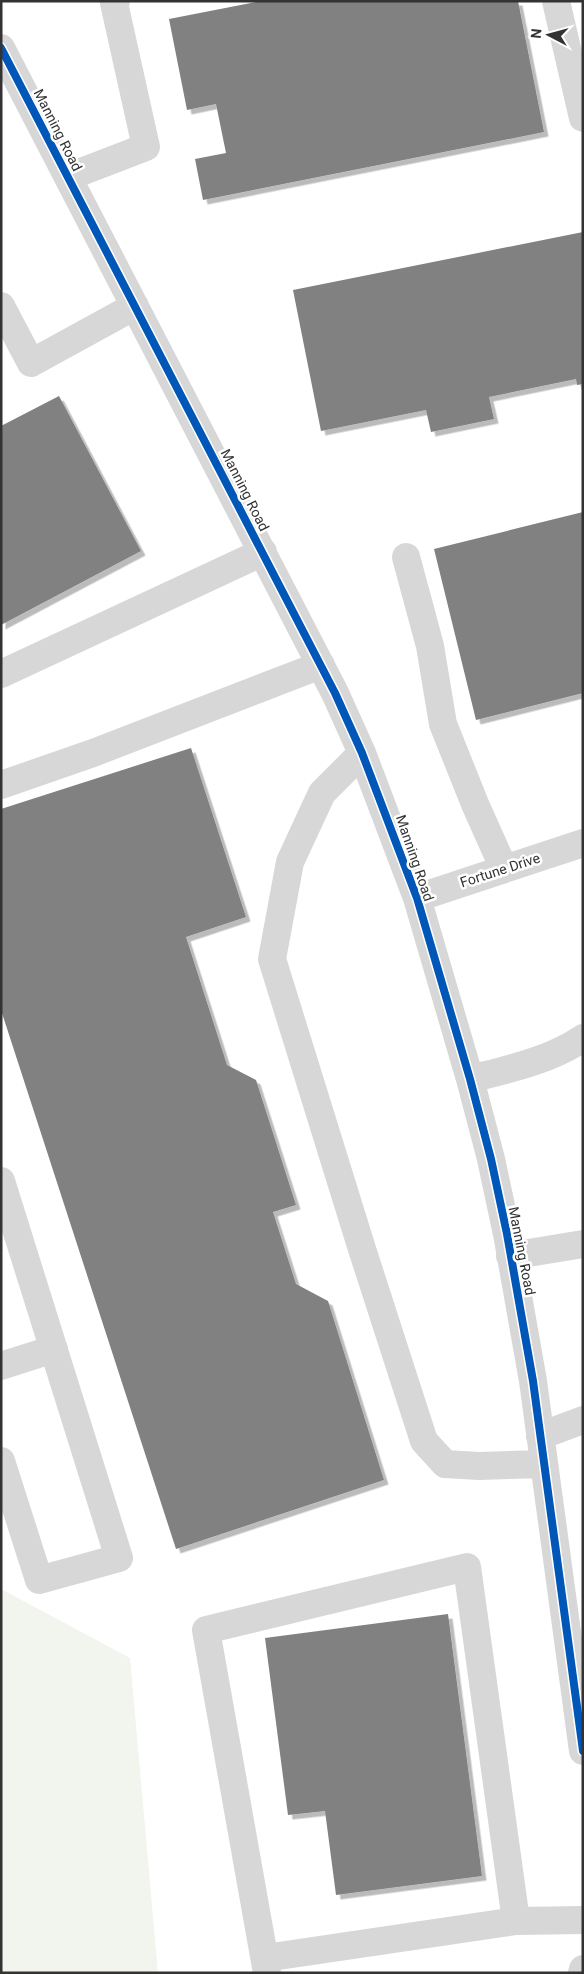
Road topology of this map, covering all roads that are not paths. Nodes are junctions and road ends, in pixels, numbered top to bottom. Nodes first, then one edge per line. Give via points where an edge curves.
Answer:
1 (116, 1) edge
2 (556, 1) edge
3 (1, 48) edge
4 (583, 118) edge
5 (68, 177) junction
6 (1, 306) edge
7 (136, 306) junction
8 (263, 552) junction
9 (406, 557) dead end
10 (321, 665) junction
11 (1, 674) edge
12 (362, 753) junction
13 (1, 785) edge
14 (583, 843) edge
15 (504, 869) junction
16 (416, 898) junction
17 (583, 1038) edge
18 (470, 1079) junction
19 (1, 1182) edge
20 (583, 1244) edge
21 (510, 1256) junction
22 (54, 1349) junction
23 (1, 1366) edge
24 (583, 1420) edge
25 (540, 1436) junction
26 (1, 1461) edge
27 (544, 1464) junction
28 (583, 1751) edge
29 (583, 1920) edge
30 (516, 1921) junction
31 (266, 1966) edge
32 (583, 1969) edge
33 (582, 1973) edge

1 - 5 street via 146,147
2 - 4 street
3 - 5 street, Manning Road
5 - 7 street, Manning Road
6 - 7 street via 32,363
7 - 8 street, Manning Road
8 - 10 street, Manning Road
8 - 11 street
9 - 15 street via 430,646 443,724
10 - 12 street, Manning Road
10 - 13 street
12 - 16 street, Manning Road
12 - 27 street via 322,793 290,862 272,959 424,1440 446,1464
14 - 15 street, Fortune Drive
15 - 16 street, Fortune Drive
16 - 18 street, Manning Road
17 - 18 street via 566,1049 522,1065
18 - 21 street, Manning Road via 491,1159
19 - 22 street
20 - 21 street
21 - 25 street, Manning Road
22 - 23 street
22 - 26 street via 119,1558 39,1580
24 - 25 street
25 - 27 street, Manning Road
27 - 28 street, Manning Road
29 - 30 street
30 - 31 street
30 - 31 street via 467,1567 206,1630
32 - 33 street

